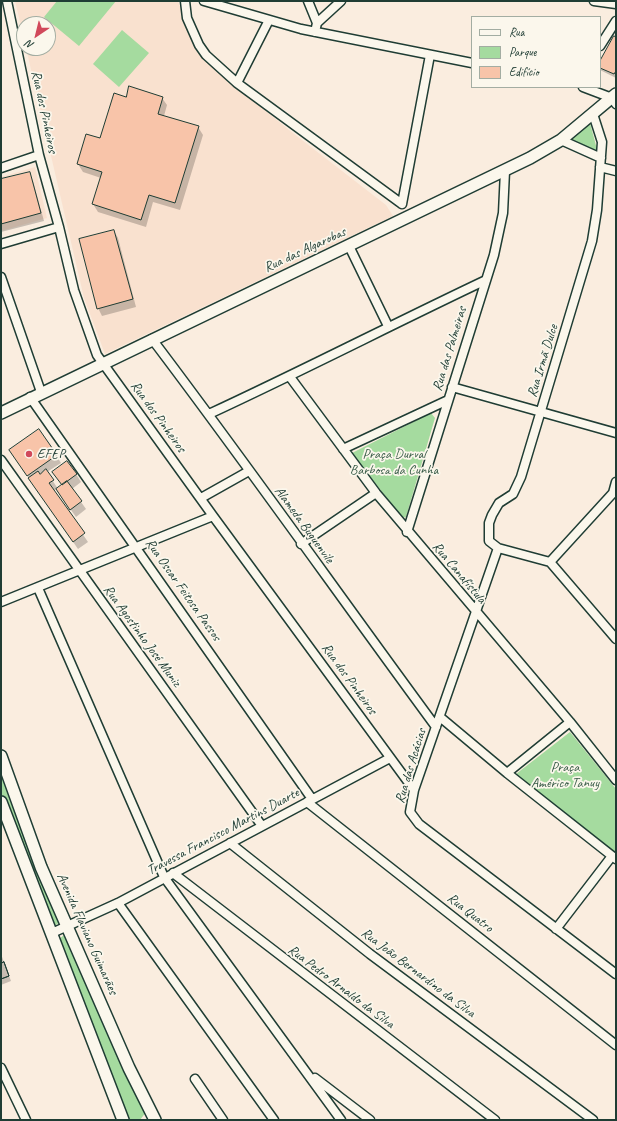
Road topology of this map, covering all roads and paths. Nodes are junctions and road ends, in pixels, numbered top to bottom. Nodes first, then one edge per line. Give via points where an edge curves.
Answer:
1 (185, 1) edge
2 (204, 1) edge
3 (308, 1) edge
4 (341, 1) edge
5 (594, 1) edge
6 (5, 3) edge
7 (616, 4) edge
8 (269, 20) junction
9 (616, 21) edge
10 (317, 23) junction
11 (315, 32) junction
12 (601, 44) edge
13 (430, 55) junction
14 (471, 63) edge
15 (237, 83) junction
16 (586, 88) edge
17 (615, 98) edge
18 (593, 114) junction
19 (561, 140) junction
20 (39, 155) junction
21 (601, 158) junction
22 (600, 167) junction
23 (1, 168) edge
24 (505, 171) junction
25 (616, 171) edge
26 (402, 204) junction
27 (407, 216) junction
28 (59, 227) junction
29 (1, 244) edge
30 (350, 246) junction
31 (1, 277) edge
32 (486, 280) junction
33 (388, 326) junction
34 (152, 339) junction
35 (103, 363) junction
36 (290, 377) junction
37 (452, 387) junction
38 (41, 392) junction
39 (30, 398) junction
40 (448, 400) junction
41 (541, 412) junction
42 (1, 413) edge
43 (209, 414) junction
44 (616, 433) edge
45 (343, 449) junction
46 (1, 460) edge
47 (249, 471) junction
48 (616, 482) edge
49 (376, 493) junction
50 (614, 495) edge
51 (201, 498) junction
52 (212, 516) junction
53 (407, 532) junction
54 (301, 544) junction
55 (136, 546) junction
56 (498, 548) junction
57 (550, 562) junction
58 (80, 571) junction
59 (38, 588) junction
60 (1, 602) edge
61 (476, 613) junction
62 (616, 639) edge
63 (440, 717) junction
64 (570, 722) junction
65 (436, 727) junction
66 (1, 756) edge
67 (390, 758) junction
68 (507, 773) junction
69 (616, 780) edge
70 (414, 790) junction
71 (310, 800) junction
72 (1, 802) edge
73 (262, 826) junction
74 (230, 843) junction
75 (614, 858) edge
76 (173, 873) junction
77 (164, 877) junction
78 (118, 903) junction
79 (67, 927) junction
80 (556, 929) junction
81 (52, 933) junction
82 (616, 974) edge
83 (616, 1045) edge
84 (1, 1068) edge
85 (308, 1073) junction
86 (195, 1079) dead end
87 (154, 1119) edge
88 (26, 1120) edge
89 (123, 1120) edge
90 (223, 1120) edge
91 (274, 1120) edge
92 (341, 1120) edge
93 (370, 1120) edge
94 (495, 1120) edge
95 (594, 1120) edge

1 - 15 street via 187,18 199,45 206,55
2 - 8 street
3 - 10 street
4 - 10 street
5 - 7 street
6 - 20 street, Rua dos Pinheiros
8 - 11 street
8 - 15 street
9 - 12 street
10 - 11 street
11 - 13 street
13 - 14 street
13 - 26 street
15 - 26 street
16 - 17 street
17 - 18 main road, Rua das Algarobas
18 - 19 main road, Rua das Algarobas
18 - 21 street, Rua Irmã Dulce via 602,142
19 - 21 street
19 - 24 main road, Rua das Algarobas
20 - 23 street
20 - 28 street, Rua dos Pinheiros
21 - 22 street, Rua Irmã Dulce
22 - 25 street
22 - 41 street, Rua Irmã Dulce via 596,224 592,241
24 - 27 main road, Rua das Algarobas
24 - 32 street, Rua das Palmeiras via 503,213
26 - 27 street
27 - 30 main road, Rua das Algarobas
28 - 29 street
28 - 35 street, Rua dos Pinheiros via 74,290 97,355
30 - 33 street
30 - 34 main road, Rua das Algarobas
31 - 38 street
32 - 33 street
32 - 37 street, Rua das Palmeiras
33 - 36 street
34 - 35 main road, Rua das Algarobas
34 - 43 street, Alameda Buguenvile
35 - 38 main road, Rua das Algarobas
35 - 51 street, Rua dos Pinheiros
36 - 43 street
36 - 45 street, Rua Canafístula
37 - 40 street, Rua das Palmeiras
37 - 41 street
38 - 39 main road, Rua das Algarobas
39 - 42 main road, Rua das Algarobas
39 - 55 street, Rua Oscar Feitosa Passos
40 - 45 street
40 - 53 street, Rua das Palmeiras
41 - 44 street
41 - 56 street, Rua Irmã Dulce via 517,487 499,503 489,523 489,541
43 - 47 street, Alameda Buguenvile
45 - 49 street, Rua Canafístula
46 - 58 street, Rua Agostinho José Muniz
47 - 51 street
47 - 54 street, Alameda Buguenvile
48 - 50 street
49 - 53 street, Rua Canafístula
49 - 54 street
50 - 57 street
51 - 52 street, Rua dos Pinheiros
52 - 55 street
52 - 67 street, Rua dos Pinheiros
53 - 61 street, Rua Canafístula
54 - 65 street, Alameda Buguenvile
55 - 58 street
55 - 71 street, Rua Oscar Feitosa Passos
56 - 57 street
56 - 61 street, Rua das Acácias
57 - 62 street
58 - 59 street
58 - 73 street, Rua Agostinho José Muniz
59 - 60 street
59 - 77 street
61 - 63 street, Rua das Acácias
61 - 64 street, Rua Canafístula
63 - 65 street, Rua das Acácias
63 - 68 street
64 - 68 street
64 - 69 street, Rua Canafístula
65 - 70 street, Rua das Acácias
66 - 79 main road, Avenida Flaviano Guimarães via 41,867
67 - 70 street, Rua dos Pinheiros
67 - 71 street, Travessa Francisco Martins Duarte
68 - 75 street
70 - 80 street, Rua das Acácias via 410,812 416,820
71 - 73 street, Travessa Francisco Martins Duarte
71 - 83 street, Rua Quatro
72 - 81 main road
73 - 74 street, Travessa Francisco Martins Duarte
74 - 76 street, Travessa Francisco Martins Duarte
74 - 95 street, Rua João Bernardino da Silva via 370,954
75 - 80 street
76 - 77 street, Travessa Francisco Martins Duarte
76 - 94 street, Rua Pedro Arnaldo da Silva
77 - 78 street, Travessa Francisco Martins Duarte
77 - 85 street
78 - 79 street, Travessa Francisco Martins Duarte
78 - 91 street
79 - 81 street, Travessa Francisco Martins Duarte
79 - 87 main road, Avenida Flaviano Guimarães
80 - 82 street, Rua das Acácias
81 - 89 main road
84 - 88 street
85 - 92 street
85 - 93 street
86 - 90 street

